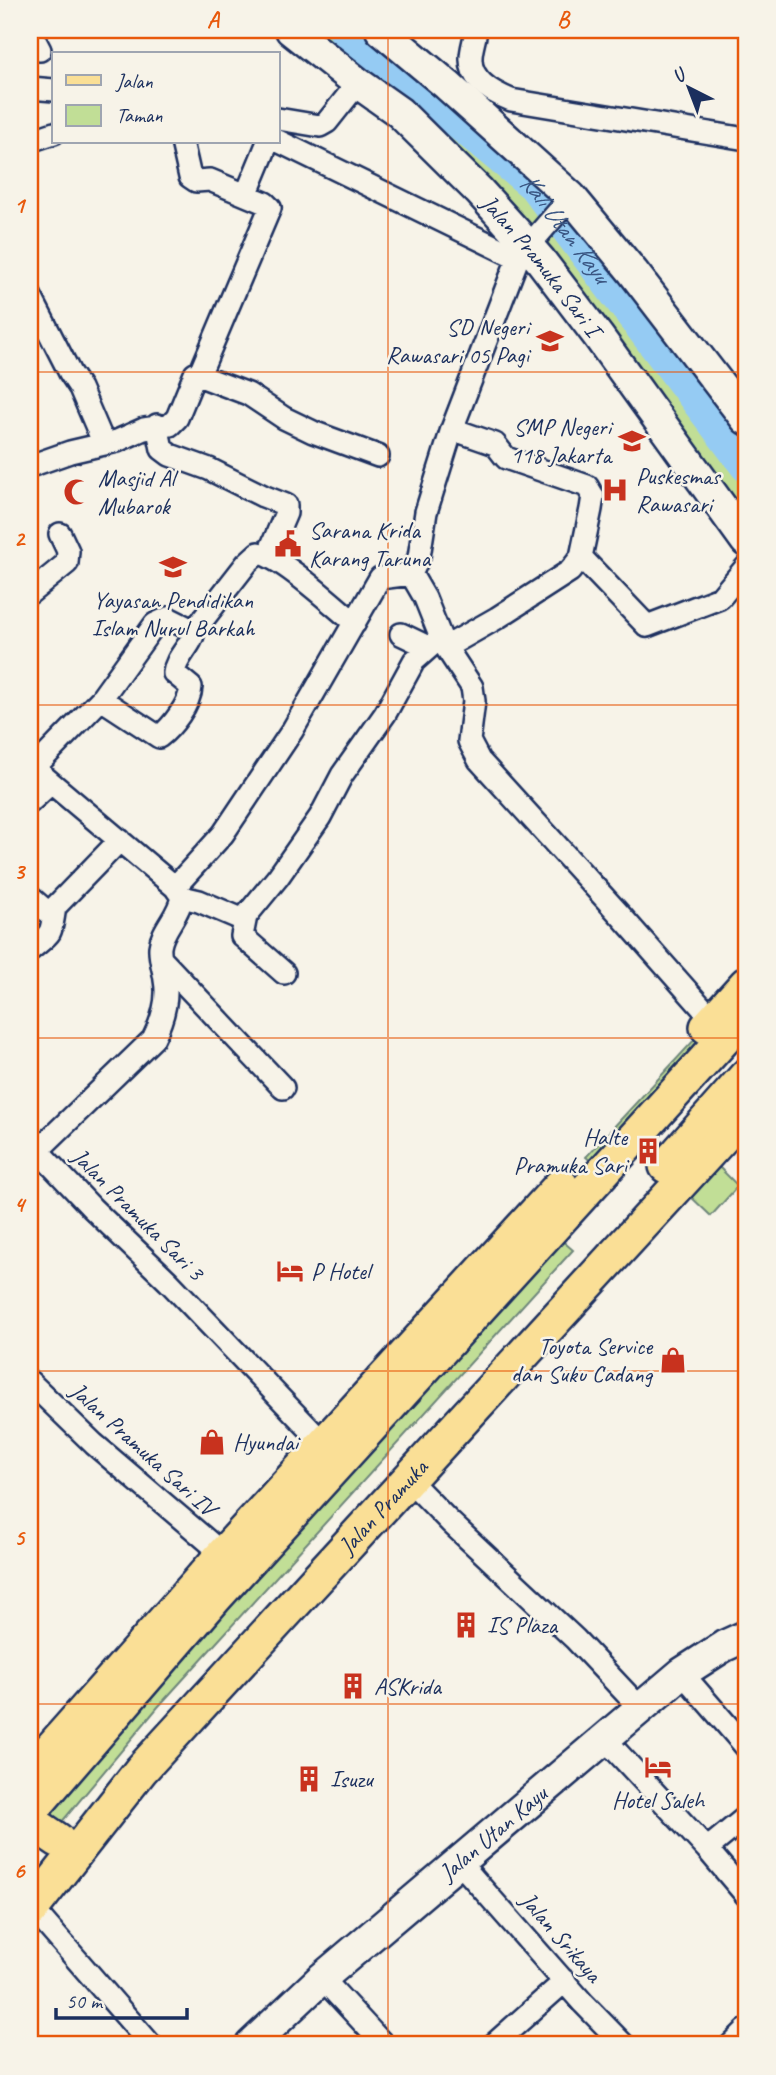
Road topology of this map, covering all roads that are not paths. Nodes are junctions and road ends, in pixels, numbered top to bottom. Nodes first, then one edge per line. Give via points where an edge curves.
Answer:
1 (381, 30) edge
2 (476, 30) edge
3 (30, 31) edge
4 (300, 33) edge
5 (40, 50) dead end
6 (358, 83) junction
7 (30, 88) edge
8 (52, 90) edge
9 (280, 119) edge
10 (52, 134) edge
11 (746, 139) edge
12 (30, 141) edge
13 (280, 142) edge
14 (182, 144) edge
15 (267, 144) edge
16 (246, 195) junction
17 (570, 199) junction
18 (518, 244) junction
19 (30, 295) edge
20 (195, 374) junction
21 (746, 419) edge
22 (158, 425) junction
23 (452, 429) junction
24 (104, 444) junction
25 (378, 456) dead end
26 (30, 466) edge
27 (60, 534) dead end
28 (746, 541) edge
29 (268, 555) junction
30 (581, 557) junction
31 (746, 567) edge
32 (411, 574) junction
33 (30, 593) edge
34 (355, 623) junction
35 (194, 631) junction
36 (401, 634) dead end
37 (438, 644) junction
38 (102, 699) junction
39 (32, 766) edge
40 (51, 783) junction
41 (30, 802) edge
42 (120, 840) junction
43 (179, 892) junction
44 (30, 897) edge
45 (246, 916) junction
46 (53, 917) junction
47 (30, 950) edge
48 (161, 959) junction
49 (284, 973) dead end
50 (746, 984) edge
51 (746, 1015) edge
52 (713, 1020) junction
53 (746, 1076) edge
54 (283, 1088) dead end
55 (746, 1112) edge
56 (34, 1148) edge
57 (636, 1216) junction
58 (30, 1382) edge
59 (323, 1443) junction
60 (408, 1479) junction
61 (223, 1554) junction
62 (746, 1636) edge
63 (682, 1673) junction
64 (640, 1708) junction
65 (604, 1738) junction
66 (746, 1747) edge
67 (30, 1772) edge
68 (30, 1812) edge
69 (746, 1817) edge
70 (30, 1821) edge
71 (58, 1840) junction
72 (707, 1849) junction
73 (459, 1862) junction
74 (30, 1876) edge
75 (746, 1895) edge
76 (31, 1910) edge
77 (322, 1978) junction
78 (565, 1981) junction
79 (746, 2030) edge
80 (612, 2042) edge
81 (150, 2045) edge
82 (251, 2045) edge
83 (384, 2045) edge
84 (493, 2045) edge
85 (730, 2045) edge

1 - 17 street
2 - 11 street via 470,60 480,82 493,93 511,100
3 - 5 street
4 - 6 street, Jalan Pramuka Sari I
6 - 9 street via 320,126
6 - 18 street, Jalan Pramuka Sari I via 399,112 479,191
7 - 8 street
10 - 12 street
13 - 18 street
14 - 16 street via 190,177
15 - 16 street
16 - 20 street via 270,208 200,373
17 - 18 street
17 - 21 street
18 - 23 street
18 - 28 street, Jalan Pramuka Sari I via 598,336
19 - 24 street via 80,387
20 - 22 street via 177,418 170,425
20 - 25 street via 248,394 313,432
22 - 24 street
22 - 29 street via 162,449 170,455 286,505
23 - 30 street via 495,444 506,458 587,486 593,496 592,509
23 - 32 street
24 - 26 street
27 - 33 street via 68,551 67,563
29 - 34 street
29 - 35 street via 253,555
30 - 31 street via 647,626 720,598
30 - 37 street via 570,571 497,618
32 - 34 street, Jalan Pramuka Sari 3 via 380,578
32 - 37 street via 425,598
34 - 43 street, Jalan Pramuka Sari 3 via 308,705
35 - 38 street via 168,618 155,624
35 - 38 street via 174,673 191,687 190,696 159,737
36 - 37 street
37 - 45 street via 414,661 320,817
37 - 52 street via 472,687 469,741 479,760
38 - 39 street
39 - 40 street
40 - 41 street
40 - 42 street
42 - 43 street
42 - 46 street via 55,907
43 - 45 street via 239,918
43 - 48 street, Jalan Pramuka Sari 3 via 180,908 161,941
44 - 46 street
45 - 49 street via 242,936
46 - 47 street via 50,933
48 - 54 street
48 - 56 street, Jalan Pramuka Sari 3 via 166,997 153,1039
50 - 52 main road
51 - 68 main road via 214,1599
52 - 59 main road
53 - 57 main road, Jalan Pramuka
55 - 57 main road, Jalan Pramuka
56 - 59 street, Jalan Pramuka Sari 3
57 - 60 main road, Jalan Pramuka
57 - 71 main road, Jalan Pramuka
58 - 61 street, Jalan Pramuka Sari IV via 94,1444
59 - 61 main road
60 - 64 street
60 - 76 main road, Jalan Pramuka via 141,1770
61 - 67 main road
62 - 63 street, Jalan Utan Kayu
63 - 64 street, Jalan Utan Kayu
63 - 66 street
64 - 65 street, Jalan Utan Kayu
65 - 72 street
65 - 73 street, Jalan Utan Kayu
69 - 72 street
70 - 71 main road
71 - 74 main road, Jalan Pramuka
72 - 75 street
73 - 77 street, Jalan Utan Kayu
73 - 78 street, Jalan Srikaya
76 - 81 street
77 - 82 street, Jalan Utan Kayu
77 - 83 street
78 - 80 street, Jalan Srikaya
78 - 84 street
79 - 85 street

